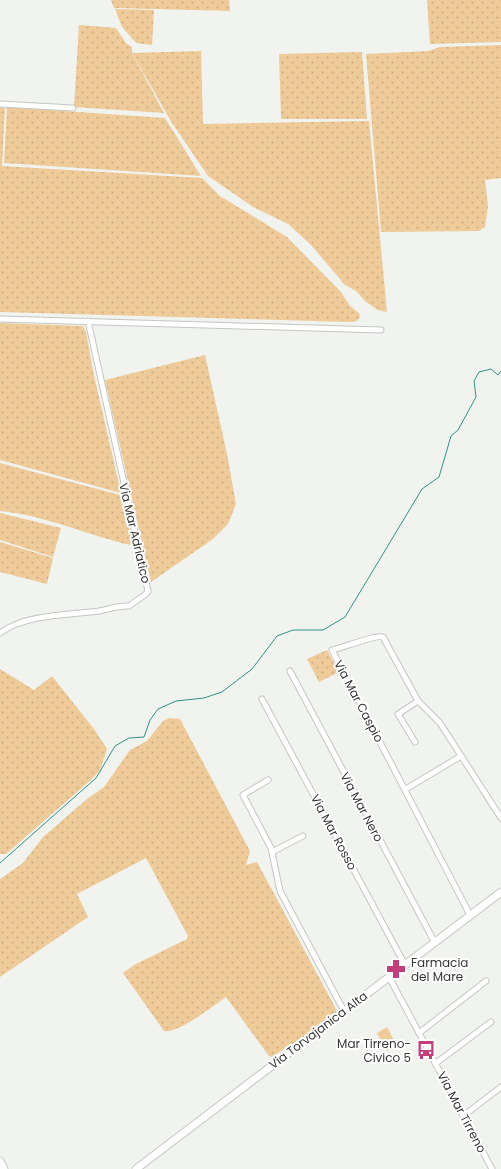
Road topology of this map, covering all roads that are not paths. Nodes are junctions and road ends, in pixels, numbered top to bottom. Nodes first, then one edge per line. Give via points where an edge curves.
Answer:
1 (0, 104) edge
2 (73, 108) dead end
3 (0, 319) edge
4 (88, 321) junction
5 (381, 330) dead end
6 (0, 633) edge
7 (290, 671) dead end
8 (262, 699) dead end
9 (418, 701) junction
10 (415, 742) dead end
11 (461, 756) junction
12 (268, 780) dead end
13 (406, 789) junction
14 (501, 818) edge
15 (303, 836) dead end
16 (272, 852) junction
17 (501, 892) edge
18 (470, 915) junction
19 (434, 943) junction
20 (405, 965) junction
21 (389, 977) junction
22 (486, 981) dead end
23 (344, 1011) junction
24 (491, 1022) dead end
25 (419, 1033) junction
26 (436, 1062) junction
27 (501, 1087) edge
28 (463, 1116) junction
29 (136, 1169) edge
30 (492, 1169) edge

1 - 2 street
3 - 4 street
4 - 5 street
4 - 6 street, Via Mar Adriatico via 148,591 129,606 122,604 26,622
7 - 19 street, Via Mar Nero
8 - 20 street, Via Mar Rosso
9 - 10 street via 398,714
9 - 11 street via 440,724
9 - 13 street, Via Mar Caspio via 382,636 332,650
11 - 13 street
11 - 14 street
12 - 16 street via 244,795
13 - 18 street, Via Mar Caspio
15 - 16 street
16 - 23 street via 280,891
17 - 18 street, Via Torvajanica Alta
18 - 19 street, Via Torvajanica Alta
19 - 20 street, Via Torvajanica Alta
20 - 21 street, Via Torvajanica Alta
21 - 23 street, Via Torvajanica Alta
21 - 25 street, Via Mar Tirreno
22 - 25 street
23 - 29 street, Via Torvajanica Alta
24 - 26 street
25 - 26 street, Via Mar Tirreno
26 - 28 street, Via Mar Tirreno
27 - 28 street
28 - 30 street, Via Mar Tirreno

